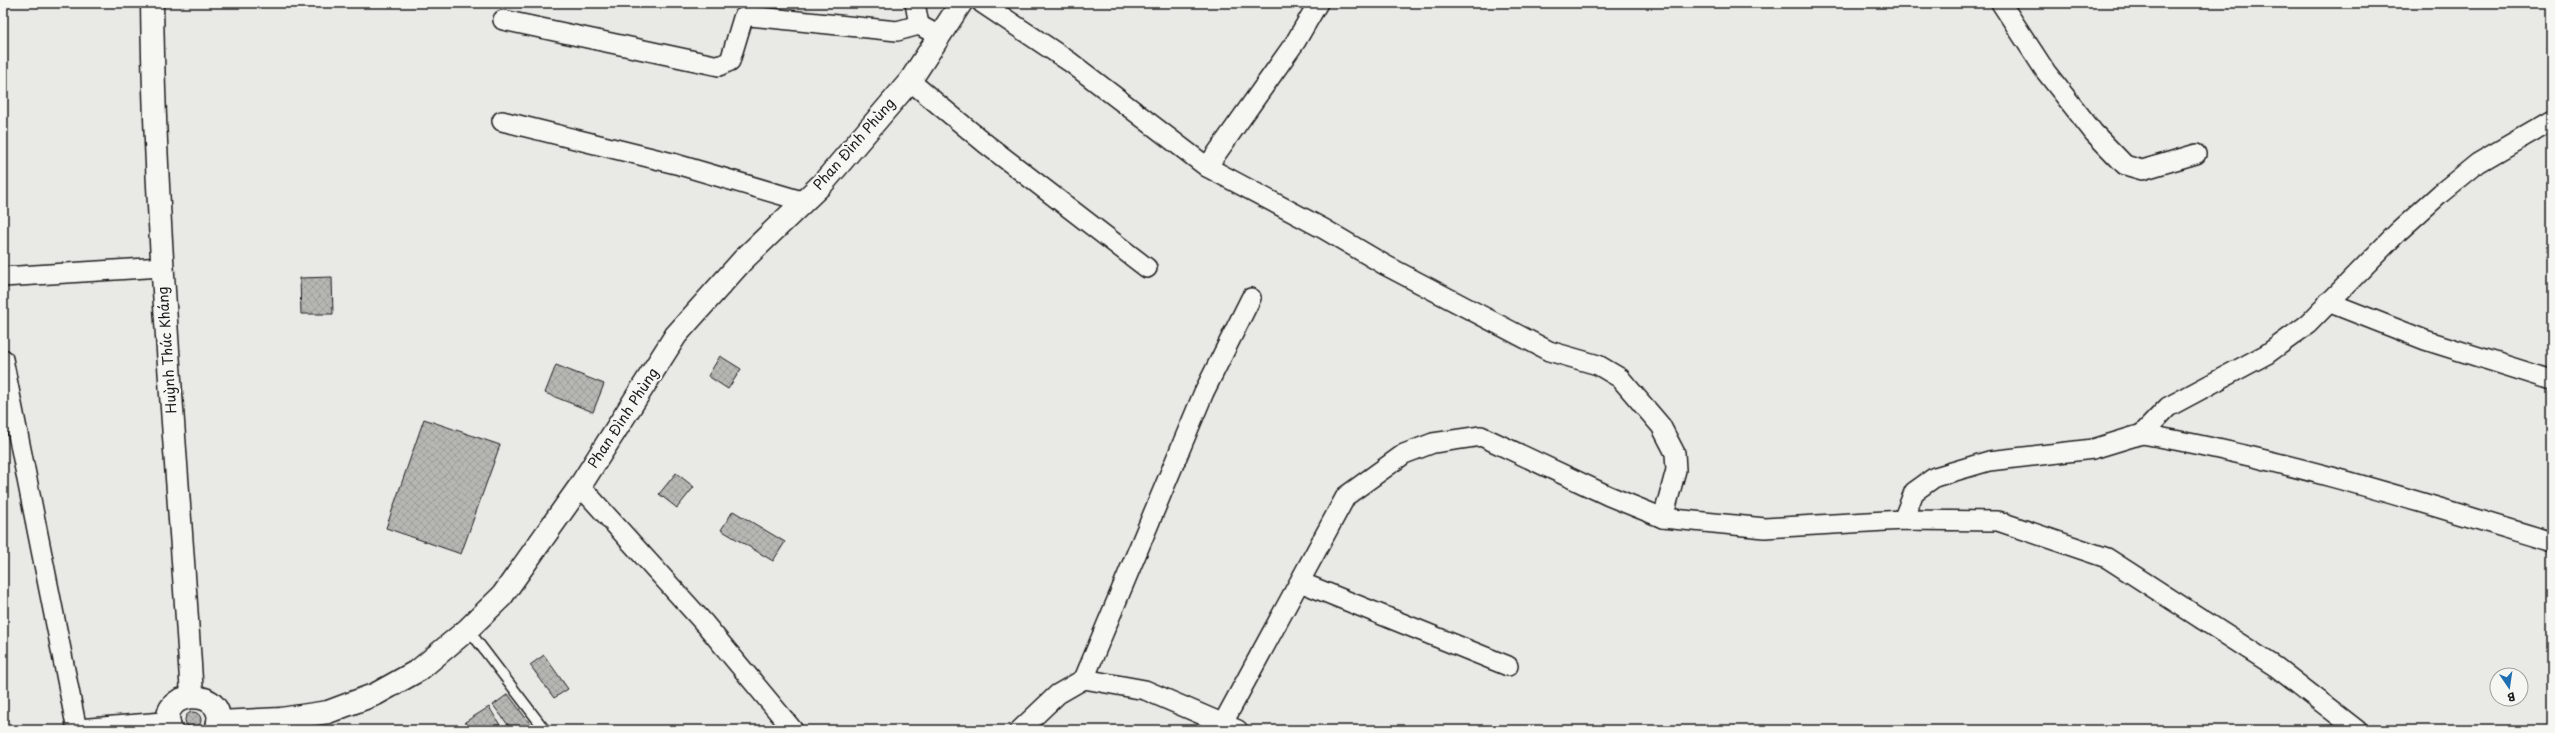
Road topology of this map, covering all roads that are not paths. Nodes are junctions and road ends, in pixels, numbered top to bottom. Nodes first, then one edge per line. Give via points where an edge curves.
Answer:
1 (152, 3) edge
2 (915, 3) edge
3 (961, 3) edge
4 (982, 3) edge
5 (1318, 3) edge
6 (2001, 3) edge
7 (503, 20) dead end
8 (919, 26) junction
9 (939, 36) junction
10 (910, 81) junction
11 (2552, 120) edge
12 (502, 122) dead end
13 (2196, 154) dead end
14 (1207, 167) junction
15 (802, 201) junction
16 (162, 267) junction
17 (1147, 268) dead end
18 (3, 277) edge
19 (1251, 298) dead end
20 (2328, 302) junction
21 (3, 359) edge
22 (2552, 380) edge
23 (8, 411) edge
24 (2142, 434) junction
25 (580, 486) junction
26 (1663, 518) junction
27 (1903, 520) junction
28 (2552, 542) edge
29 (1300, 582) junction
30 (468, 629) junction
31 (1508, 666) dead end
32 (1084, 679) junction
33 (192, 696) junction
34 (170, 726) edge
35 (217, 726) edge
36 (1230, 727) edge
37 (76, 730) edge
38 (84, 730) edge
39 (545, 730) edge
40 (793, 730) edge
41 (1020, 730) edge
42 (2357, 730) edge

1 - 16 street, Huỳnh Thúc Kháng via 153,97
2 - 8 street
3 - 9 street, Phan Đình Phùng
4 - 14 street via 1070,62
5 - 14 street via 1296,41
6 - 13 street via 2046,72 2094,133 2125,165 2142,170
7 - 8 street via 719,66 730,61 740,24 743,18 750,16 897,30
8 - 9 street
9 - 10 street, Phan Đình Phùng
10 - 15 street, Phan Đình Phùng via 824,182
10 - 17 street via 1011,164
11 - 20 street via 2478,163 2441,192
12 - 15 street via 676,164
14 - 26 street via 1549,351 1598,365 1620,378 1661,426 1675,453 1676,470
15 - 25 street, Phan Đình Phùng via 743,260 676,335
16 - 18 street
16 - 33 street, Huỳnh Thúc Kháng
19 - 32 street via 1204,392
20 - 22 street via 2425,340
20 - 24 street via 2308,324 2267,354 2168,407
21 - 23 street
23 - 37 street
24 - 27 street via 2093,449 1989,461 1935,477 1914,492
24 - 28 street via 2202,444 2420,501
25 - 30 street, Phan Đình Phùng via 502,596
25 - 40 street via 705,624
26 - 27 street via 1765,528
26 - 29 street via 1609,496 1481,436 1432,443 1404,454 1346,496
27 - 42 street via 1998,521 2107,558 2276,667
29 - 31 street
29 - 36 street
30 - 35 street, Phan Đình Phùng via 419,670 376,694 328,712
30 - 39 lane
32 - 36 street via 1145,690
32 - 41 street via 1058,694
33 - 34 street via 174,705
33 - 35 street via 204,698 210,703 215,710
34 - 38 street

